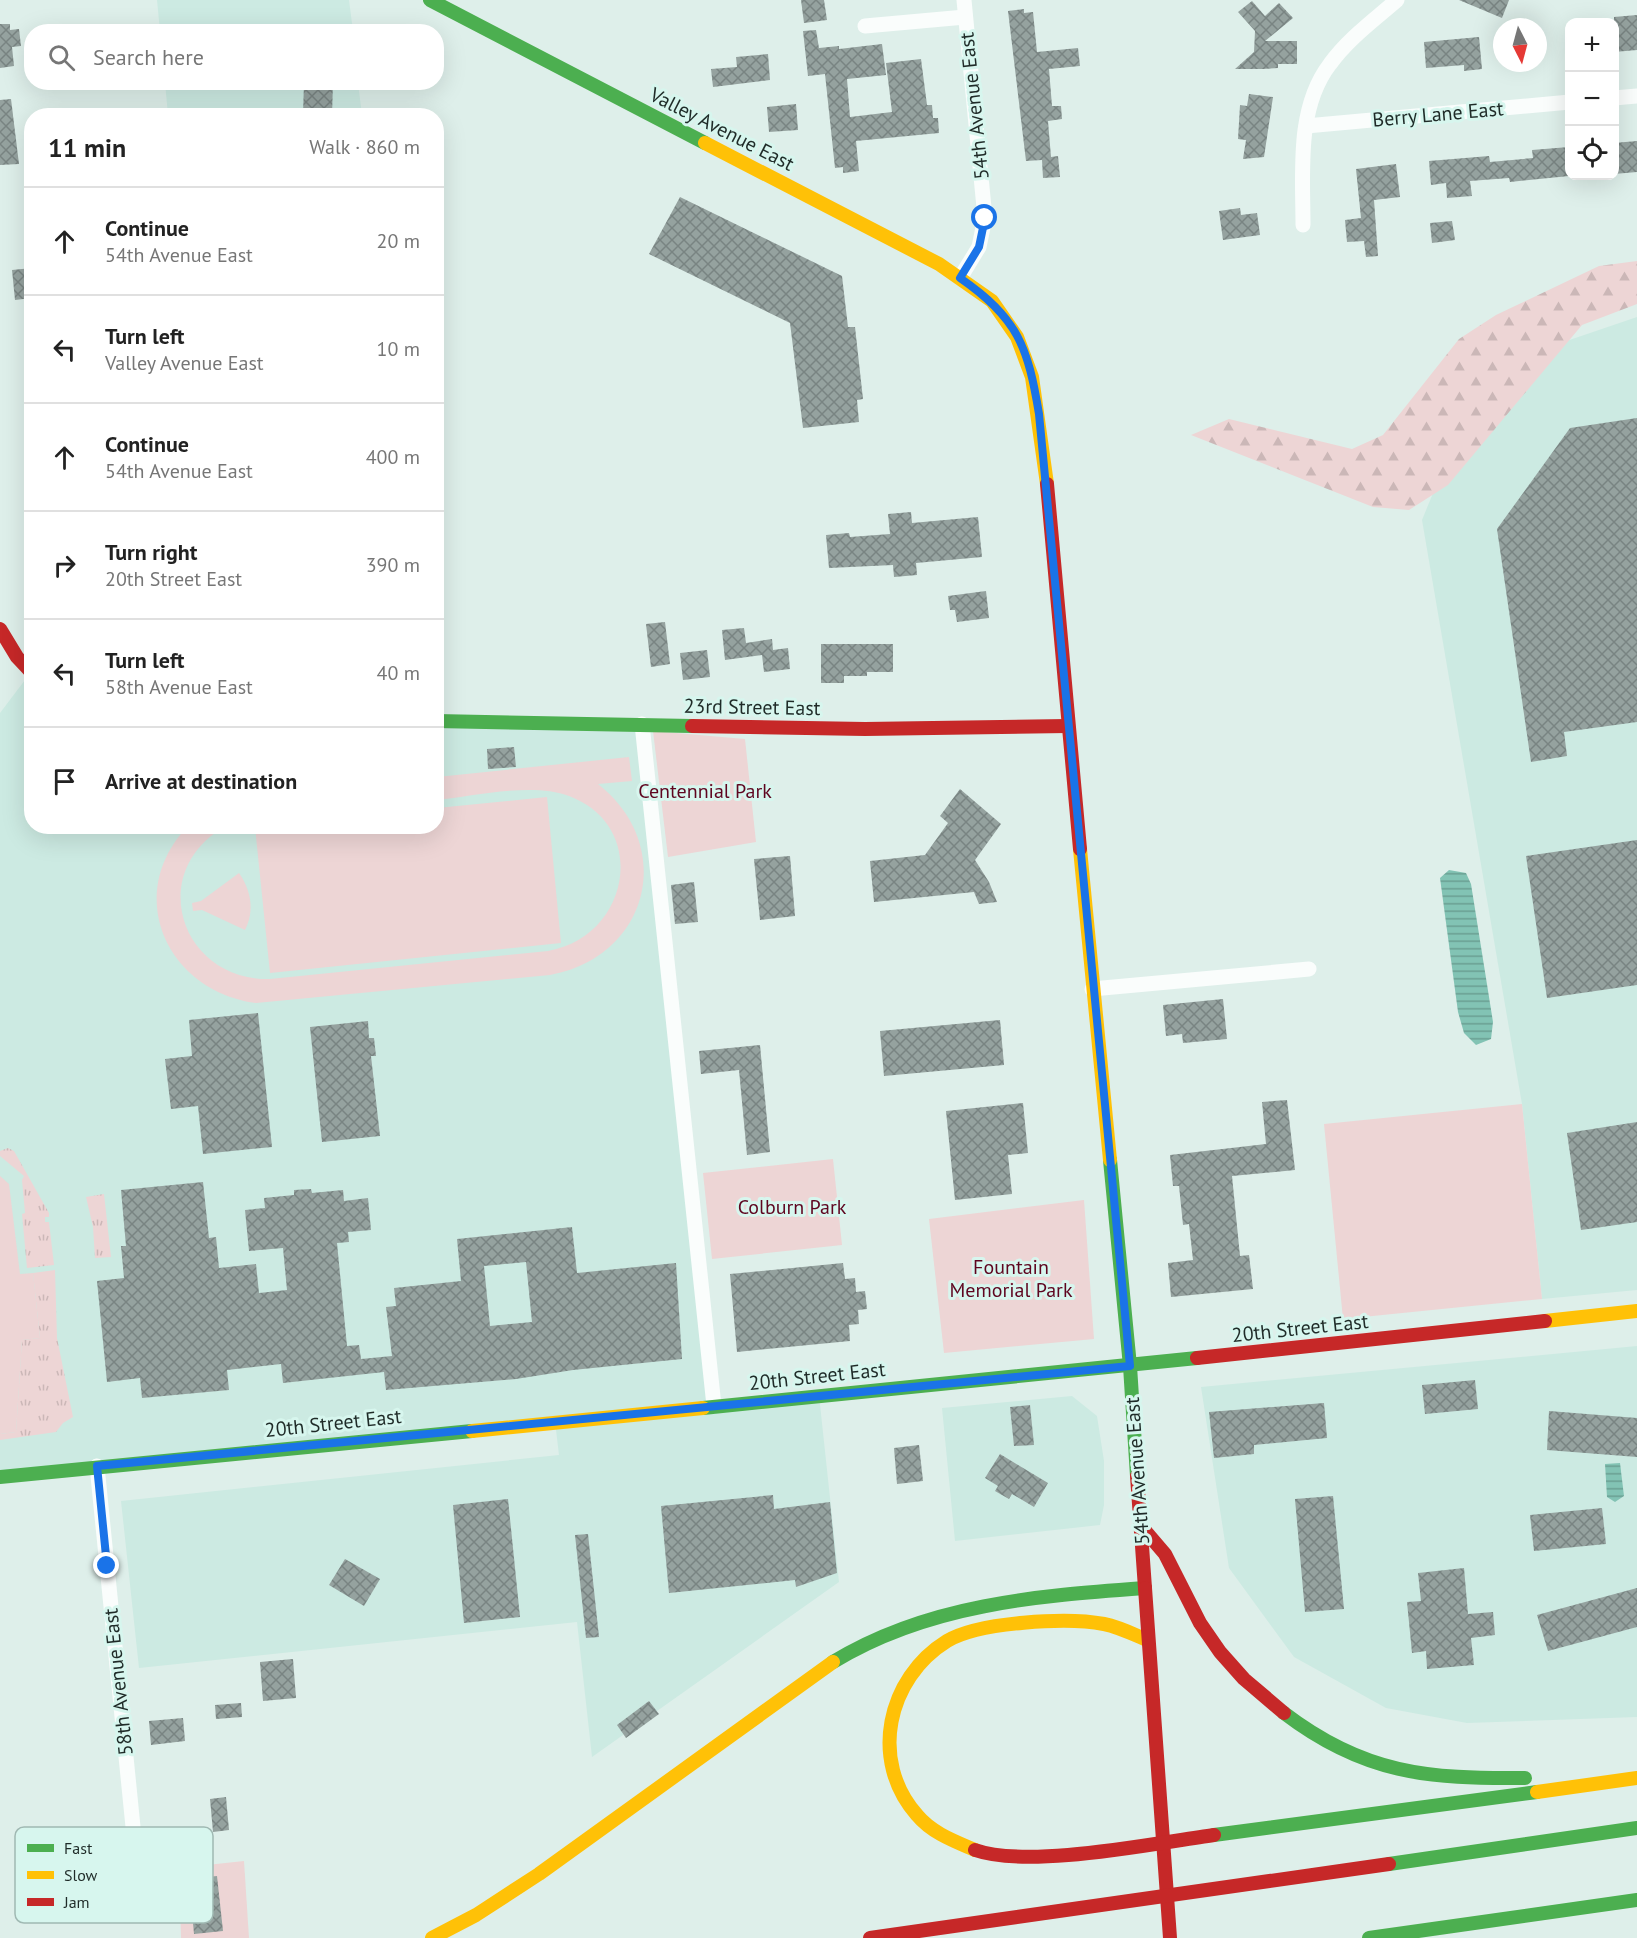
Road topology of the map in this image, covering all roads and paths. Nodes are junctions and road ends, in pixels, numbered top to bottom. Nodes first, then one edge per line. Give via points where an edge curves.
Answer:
1 (430, 0) edge
2 (964, 0) edge
3 (1396, 0) edge
4 (965, 17) junction
5 (865, 26) dead end
6 (1637, 96) edge
7 (1619, 98) edge
8 (1565, 102) edge
9 (1306, 126) junction
10 (1303, 225) dead end
11 (960, 278) junction
12 (991, 300) joint
13 (0, 629) edge
14 (24, 662) edge
15 (444, 721) edge
16 (642, 724) junction
17 (1067, 726) junction
18 (1309, 969) dead end
19 (1092, 989) junction
20 (1637, 1311) edge
21 (1130, 1366) junction
22 (714, 1406) junction
23 (97, 1466) junction
24 (0, 1477) edge
25 (1141, 1526) junction
26 (1145, 1588) junction
27 (1147, 1640) junction
28 (1637, 1778) edge
29 (133, 1827) edge
30 (1637, 1828) edge
31 (1637, 1900) edge
32 (432, 1938) edge
33 (870, 1938) edge
34 (1170, 1938) edge
35 (1369, 1938) edge

1 - 11 main road, Valley Avenue East
2 - 4 street, 54th Avenue East
3 - 9 street via 1329,64 1313,94
4 - 5 street
4 - 11 street, 54th Avenue East via 985,218 979,247
6 - 7 street
8 - 9 street, Berry Lane East
9 - 10 street
11 - 12 main road, Valley Avenue East
12 - 17 main road, 54th Avenue East via 1024,347 1035,391 1045,463
13 - 14 main road
15 - 16 main road, 23rd Street East
16 - 17 main road, 23rd Street East via 856,729
16 - 22 street
17 - 19 main road, 54th Avenue East
18 - 19 street
19 - 21 main road, 54th Avenue East
20 - 21 main road, 20th Street East
21 - 22 main road, 20th Street East
21 - 25 main road, 54th Avenue East
22 - 23 main road, 20th Street East
23 - 24 main road, 20th Street East
23 - 29 street, 58th Avenue East
25 - 26 main road, 54th Avenue East
25 - 28 main road via 1165,1554 1201,1623 1226,1658 1258,1693 1334,1747 1381,1766 1429,1776
26 - 27 main road, 54th Avenue East
26 - 32 main road via 1053,1595 991,1605 924,1620 882,1636 840,1658 778,1701 522,1887
27 - 28 main road via 1120,1626 1096,1620 1017,1624 967,1632 927,1656 900,1692 889,1731 894,1776 916,1817 931,1831 964,1847 1004,1854 1046,1854 1120,1848
27 - 34 main road, 54th Avenue East
30 - 33 main road
31 - 35 main road

